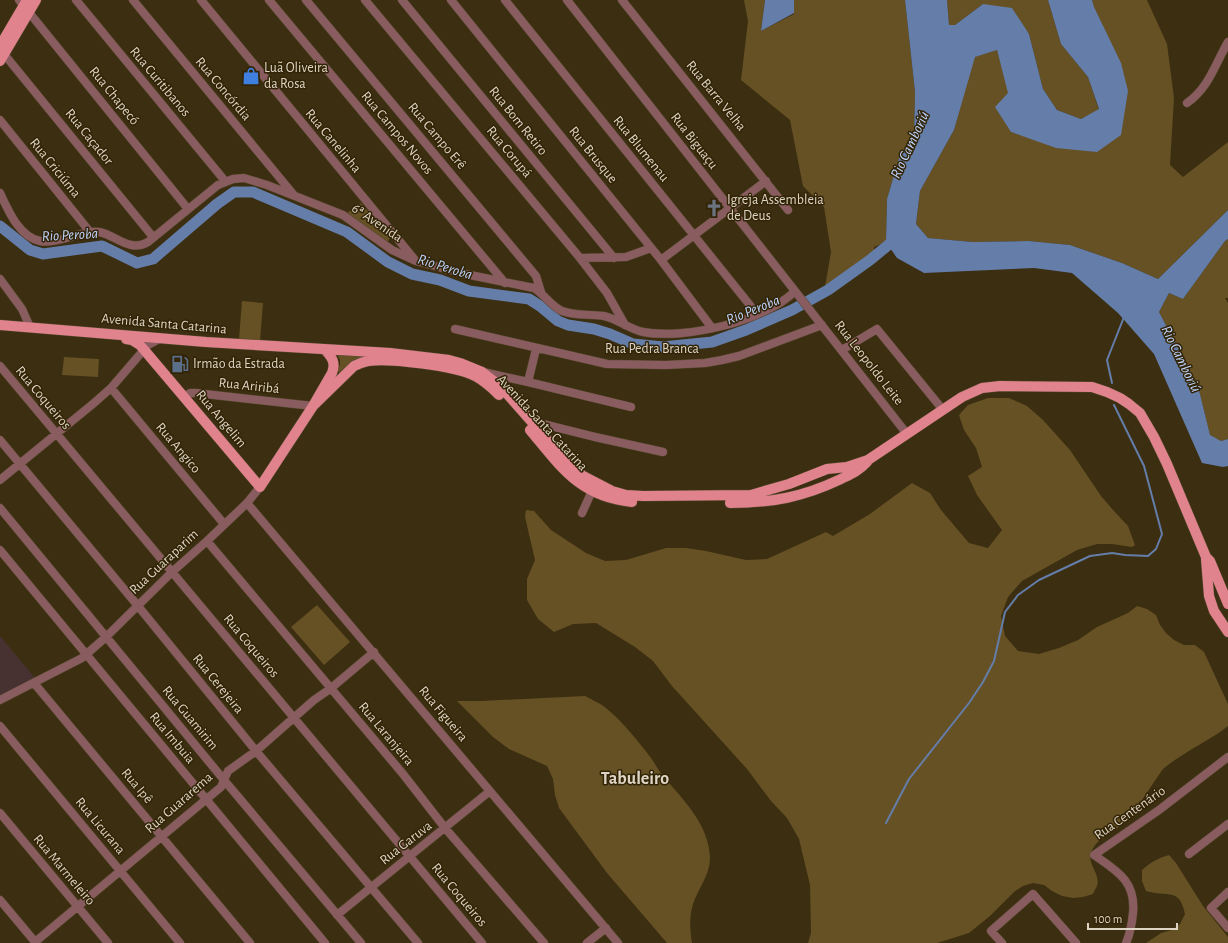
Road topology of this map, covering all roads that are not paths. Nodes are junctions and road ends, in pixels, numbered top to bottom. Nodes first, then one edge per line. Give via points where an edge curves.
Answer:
1 (36, 0) edge
2 (76, 0) edge
3 (133, 0) edge
4 (201, 0) edge
5 (269, 0) edge
6 (306, 0) edge
7 (365, 0) edge
8 (402, 0) edge
9 (451, 0) edge
10 (505, 0) edge
11 (567, 0) edge
12 (622, 0) edge
13 (24, 4) edge
14 (1228, 42) edge
15 (1, 54) edge
16 (1187, 102) dead end
17 (0, 120) edge
18 (225, 181) junction
19 (766, 181) junction
20 (0, 193) edge
21 (294, 194) junction
22 (730, 208) junction
23 (188, 209) junction
24 (788, 210) dead end
25 (90, 232) junction
26 (396, 236) junction
27 (694, 236) junction
28 (153, 237) junction
29 (386, 245) junction
30 (651, 248) junction
31 (580, 258) junction
32 (614, 258) junction
33 (661, 260) junction
34 (416, 261) junction
35 (0, 279) edge
36 (505, 283) junction
37 (795, 290) junction
38 (540, 292) junction
39 (800, 298) joint
40 (756, 314) junction
41 (0, 325) edge
42 (822, 325) junction
43 (625, 326) junction
44 (30, 327) junction
45 (712, 328) junction
46 (0, 329) edge
47 (455, 329) dead end
48 (161, 338) junction
49 (536, 349) junction
50 (144, 350) junction
51 (325, 350) junction
52 (842, 350) junction
53 (0, 366) edge
54 (354, 366) joint
55 (482, 372) junction
56 (528, 382) junction
57 (111, 388) junction
58 (184, 397) junction
59 (312, 406) junction
60 (631, 407) dead end
61 (943, 410) junction
62 (531, 421) junction
63 (907, 434) junction
64 (56, 435) junction
65 (0, 440) edge
66 (663, 452) dead end
67 (868, 460) junction
68 (20, 464) junction
69 (822, 471) junction
70 (0, 480) edge
71 (789, 484) junction
72 (828, 485) junction
73 (260, 487) junction
74 (592, 491) junction
75 (794, 497) junction
76 (247, 503) junction
77 (0, 508) edge
78 (582, 514) dead end
79 (224, 524) junction
80 (207, 541) junction
81 (0, 550) edge
82 (1206, 557) junction
83 (172, 572) junction
84 (1222, 590) junction
85 (1209, 596) junction
86 (1228, 604) edge
87 (138, 606) junction
88 (1223, 618) edge
89 (1228, 632) edge
90 (106, 637) junction
91 (374, 652) junction
92 (86, 655) junction
93 (34, 683) junction
94 (330, 689) junction
95 (0, 700) edge
96 (294, 718) junction
97 (0, 726) edge
98 (256, 751) junction
99 (1228, 757) edge
100 (224, 780) junction
101 (490, 791) junction
102 (206, 799) junction
103 (0, 813) edge
104 (1228, 824) edge
105 (445, 828) junction
106 (162, 836) junction
107 (1189, 854) dead end
108 (409, 856) junction
109 (120, 870) junction
110 (371, 887) junction
111 (1228, 892) edge
112 (0, 900) edge
113 (78, 906) junction
114 (337, 915) junction
115 (606, 928) junction
116 (1228, 928) edge
117 (359, 940) edge
118 (35, 943) edge
119 (108, 943) edge
120 (180, 943) edge
121 (250, 943) edge
122 (325, 943) edge
123 (349, 943) edge
124 (418, 943) edge
125 (482, 943) edge
126 (544, 943) edge
127 (587, 943) edge
128 (618, 943) edge
129 (1002, 943) edge
130 (1076, 943) edge
131 (1126, 943) edge

1 - 13 main road
2 - 18 street, Rua Curitibanos
3 - 21 street, Rua Concórdia
4 - 26 street, Rua Canelinha
5 - 36 street, Rua Campos Novos
6 - 38 street, Rua Campo Erê via 536,276
7 - 31 street, Rua Corupá
8 - 32 street, Rua Bom Retiro
9 - 30 street, Rua Brusque
10 - 27 street, Rua Blumenau
11 - 22 street, Rua Biguaçu
12 - 19 street, Rua Barra Velha
13 - 15 main road
13 - 23 street, Rua Chapecó
14 - 16 street via 1206,85
15 - 28 street, Rua Caçador
17 - 25 street, Rua Criciúma
18 - 21 street, 6ª Avenida via 244,178
18 - 23 street, 6ª Avenida
19 - 22 street
19 - 24 street, Rua Barra Velha
20 - 25 street, 6ª Avenida via 16,223 33,238 49,241
21 - 29 street, 6ª Avenida via 343,215
22 - 27 street
22 - 37 street, Rua Biguaçu
23 - 28 street, 6ª Avenida
25 - 28 street, 6ª Avenida via 107,234 130,245 143,245
26 - 29 street
26 - 34 street, Rua Canelinha
27 - 33 street
27 - 40 street, Rua Blumenau
29 - 34 street, 6ª Avenida
30 - 32 street via 630,256
30 - 33 street, Rua Brusque
31 - 32 street
31 - 43 street, Rua Corupá via 607,293
33 - 45 street, Rua Brusque
34 - 36 street, 6ª Avenida
35 - 44 street via 22,309
36 - 38 street, 6ª Avenida
37 - 39 street, Rua Biguaçu
37 - 40 street, 6ª Avenida via 781,301
38 - 43 street, 6ª Avenida via 563,312 604,316 615,319
39 - 42 street, Rua Leopoldo Leite
40 - 45 street, 6ª Avenida
41 - 44 main road, Avenida Santa Catarina
42 - 49 street, Rua Pedra Branca via 739,356 705,363 614,365
42 - 52 street, Rua Leopoldo Leite
43 - 45 street, 6ª Avenida via 642,332 662,334
44 - 48 main road, Avenida Santa Catarina
46 - 50 main road, Avenida Santa Catarina via 132,340
47 - 49 street, Rua Pedra Branca
48 - 50 street
48 - 51 main road, Avenida Santa Catarina
49 - 56 street
50 - 57 street
50 - 58 main road, Rua Angelim
51 - 55 main road, Avenida Santa Catarina via 390,353 444,360
51 - 59 main road, Rua Guaraparim via 334,364 332,373
52 - 61 street via 877,329
52 - 63 street, Rua Leopoldo Leite
53 - 64 street, Rua Coqueiros
54 - 59 main road, Rua Guaraparim
54 - 74 main road, Avenida Santa Catarina via 382,361 439,367 476,377 509,405 566,473
55 - 56 street
55 - 62 main road, Avenida Santa Catarina via 501,387
56 - 60 street
57 - 64 street
57 - 79 street, Rua Angico
58 - 59 street, Rua Ariribá via 196,393
58 - 73 main road, Rua Angelim
59 - 73 main road, Rua Guaraparim
61 - 63 main road, Avenida Santa Catarina
61 - 82 main road, Avenida Santa Catarina via 974,391 989,387 1092,387 1120,398 1140,413 1154,437
62 - 66 street
62 - 71 main road, Avenida Santa Catarina via 583,476 626,495 736,496 760,493
63 - 67 main road, Avenida Santa Catarina
64 - 68 street
64 - 83 street, Rua Coqueiros
65 - 68 street, Rua Cerejeira
67 - 69 main road, Avenida Santa Catarina
67 - 72 main road, Avenida Santa Catarina via 861,469
68 - 70 street
68 - 87 street, Rua Cerejeira
69 - 71 main road, Avenida Santa Catarina
69 - 72 main road via 827,476
71 - 75 main road via 789,491
72 - 75 main road, Avenida Santa Catarina
73 - 76 street, Rua Guaraparim
74 - 75 main road, Avenida Santa Catarina via 611,498 643,503 762,502
74 - 78 street
76 - 79 street, Rua Guaraparim
76 - 91 street, Rua Figueira
77 - 90 street, Rua Guamirim
79 - 80 street, Rua Guaraparim
80 - 83 street, Rua Guaraparim
80 - 94 street, Rua Laranjeira
81 - 92 street, Rua Imbuia
82 - 84 main road, Avenida Santa Catarina
82 - 85 main road, Avenida Santa Catarina
83 - 87 street, Rua Guaraparim
83 - 96 street, Rua Coqueiros
84 - 85 main road
84 - 86 main road, Avenida Santa Catarina
85 - 88 main road, Avenida Santa Catarina via 1214,611
87 - 90 street, Rua Guaraparim
87 - 98 street, Rua Cerejeira
88 - 89 main road, Avenida Santa Catarina
90 - 92 street, Rua Guaraparim
90 - 100 street, Rua Guamirim
91 - 94 street, Rua Guararema
91 - 101 street, Rua Figueira
92 - 93 street, Rua Guaraparim
92 - 102 street, Rua Imbuia
93 - 95 street, Rua Guaraparim
93 - 106 street, Rua Ipê
94 - 96 street, Rua Guararema
94 - 105 street, Rua Laranjeira via 403,774
96 - 98 street, Rua Guararema
96 - 108 street, Rua Coqueiros
97 - 109 street, Rua Licurana
98 - 100 street, Rua Guararema via 228,771
98 - 110 street, Rua Cerejeira
99 - 131 street, Rua Centenário via 1159,810 1094,855 1117,871 1131,888 1134,902
100 - 102 street, Rua Guararema via 221,787
100 - 114 street, Rua Guamirim
101 - 105 street, Rua Garuva
101 - 115 street, Rua Figueira
102 - 106 street, Rua Guararema
102 - 122 street, Rua Imbuia
103 - 113 street, Rua Marmeleiro
104 - 107 street
105 - 108 street, Rua Garuva
105 - 126 street, Rua Laranjeira
106 - 109 street, Rua Guararema
106 - 121 street, Rua Ipê
108 - 110 street, Rua Garuva
108 - 125 street, Rua Coqueiros
109 - 113 street, Rua Guararema
109 - 120 street, Rua Licurana
110 - 114 street, Rua Garuva
110 - 124 street, Rua Cerejeira
111 - 116 street via 1211,908
112 - 118 street
113 - 118 street, Rua Guararema
113 - 119 street, Rua Marmeleiro
114 - 117 street, Rua Guamirim
115 - 127 street
115 - 128 street, Rua Figueira
117 - 123 street
129 - 130 street via 991,931 1033,894

